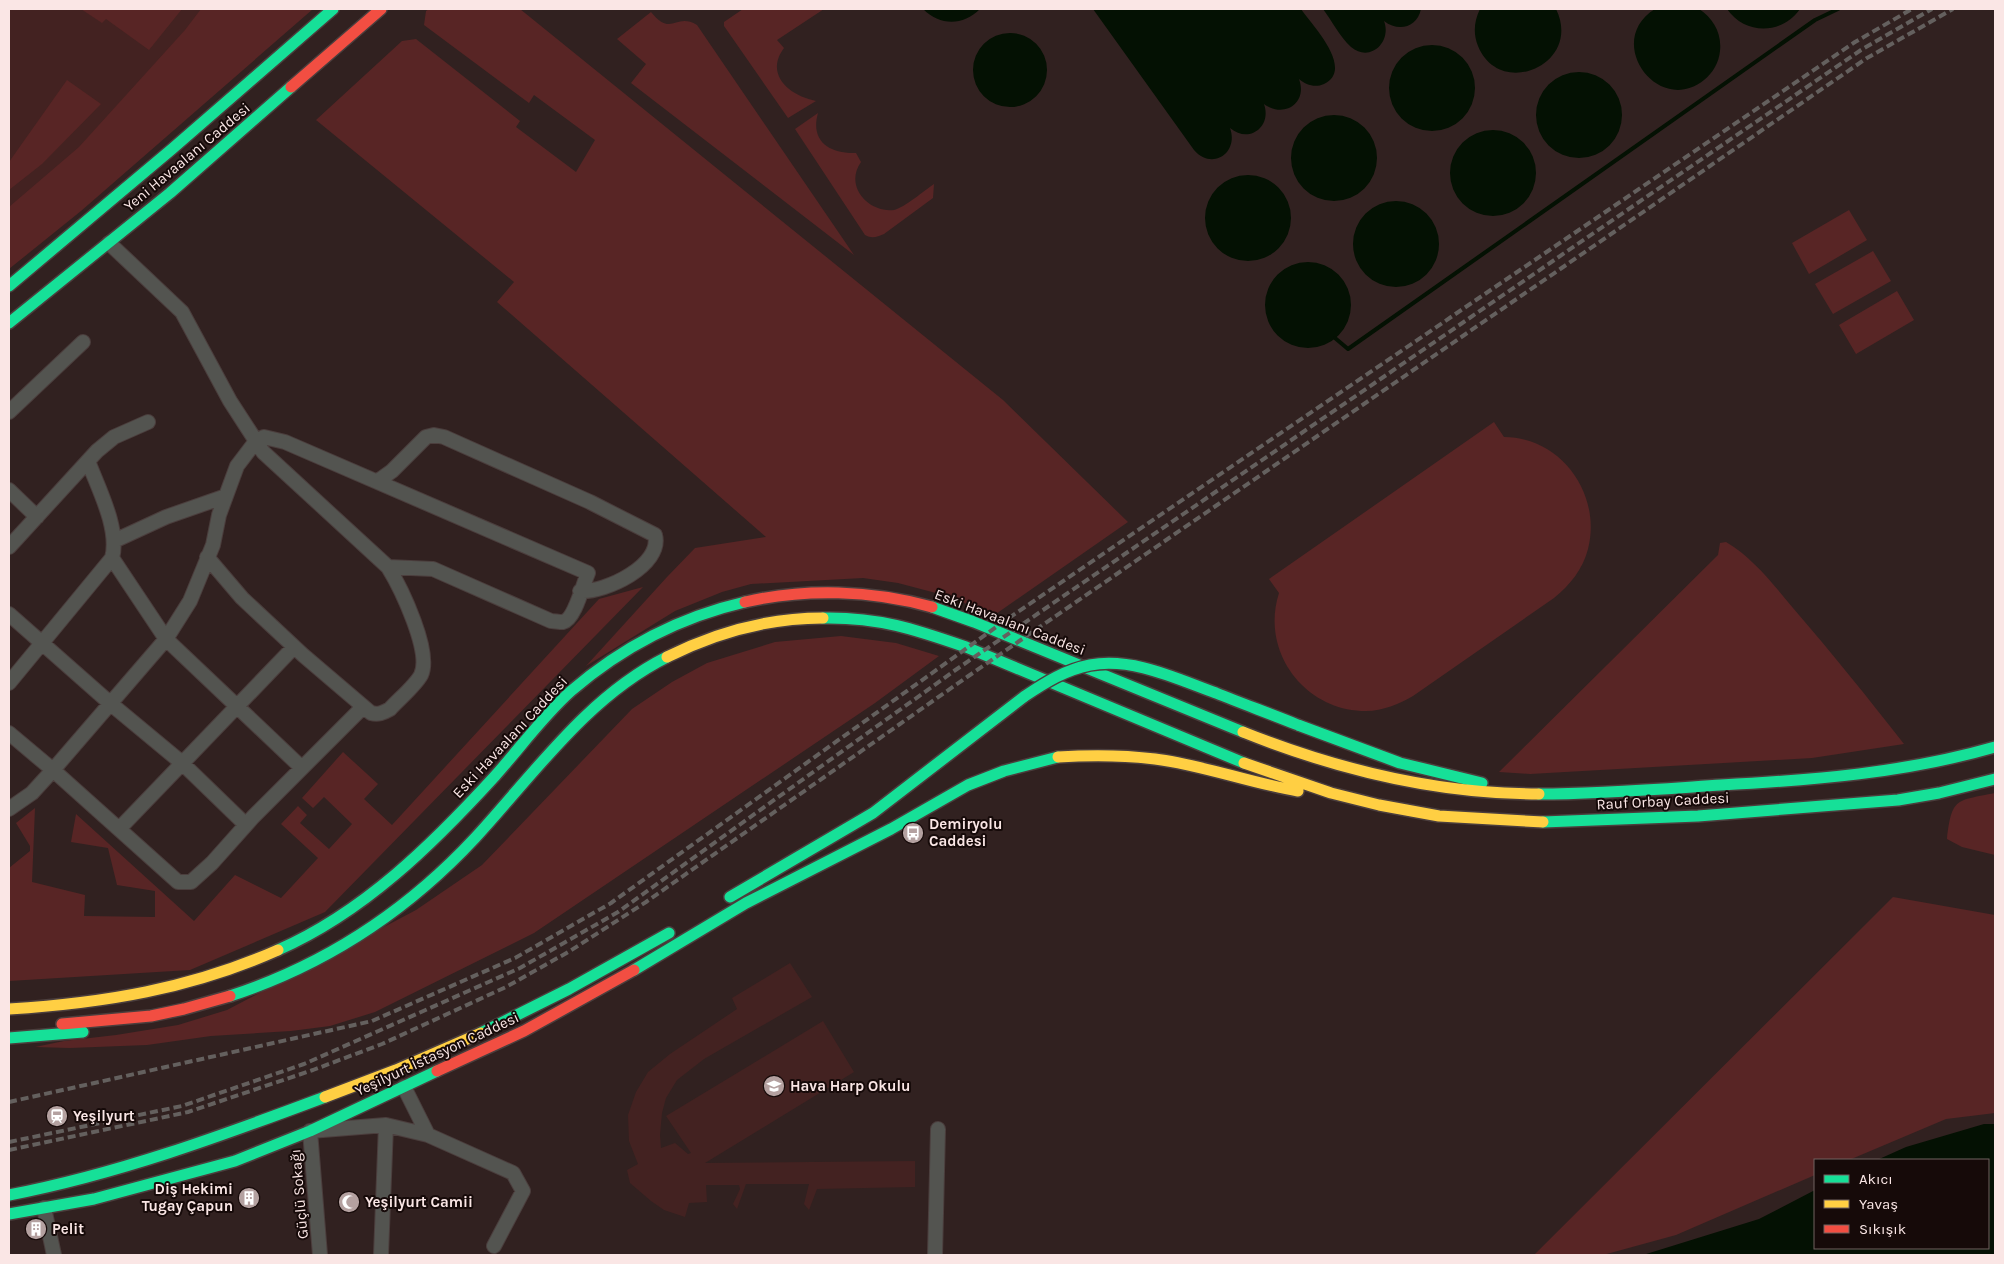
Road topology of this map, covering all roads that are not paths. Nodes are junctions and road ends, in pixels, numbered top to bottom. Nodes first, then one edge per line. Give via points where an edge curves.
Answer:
1 (333, 9) edge
2 (381, 9) edge
3 (201, 136) junction
4 (215, 154) junction
5 (99, 231) junction
6 (9, 286) edge
7 (9, 323) edge
8 (82, 342) dead end
9 (9, 412) edge
10 (148, 422) dead end
11 (256, 441) junction
12 (88, 461) junction
13 (378, 481) junction
14 (9, 490) edge
15 (226, 496) junction
16 (37, 517) junction
17 (114, 541) junction
18 (9, 548) edge
19 (112, 558) junction
20 (208, 558) junction
21 (388, 567) junction
22 (580, 591) junction
23 (9, 614) edge
24 (166, 639) junction
25 (41, 643) junction
26 (294, 647) junction
27 (9, 683) edge
28 (111, 704) junction
29 (237, 706) junction
30 (363, 708) junction
31 (9, 733) edge
32 (1995, 748) edge
33 (182, 763) junction
34 (302, 768) junction
35 (53, 770) junction
36 (1995, 779) edge
37 (1331, 793) junction
38 (1515, 794) junction
39 (9, 809) edge
40 (246, 825) junction
41 (119, 830) junction
42 (719, 904) dead end
43 (676, 929) dead end
44 (10, 997) edge
45 (131, 997) junction
46 (9, 1009) edge
47 (147, 1017) junction
48 (17, 1026) dead end
49 (9, 1038) edge
50 (397, 1070) junction
51 (404, 1087) junction
52 (386, 1125) junction
53 (241, 1128) junction
54 (938, 1129) dead end
55 (310, 1131) junction
56 (428, 1135) junction
57 (201, 1142) junction
58 (258, 1152) junction
59 (210, 1168) junction
60 (9, 1195) edge
61 (44, 1208) junction
62 (9, 1214) edge
63 (494, 1246) dead end
64 (54, 1255) edge
65 (320, 1255) edge
66 (381, 1255) edge
67 (935, 1255) edge

1 - 3 main road, Yeni Havaalanı Caddesi
2 - 4 main road, Yeni Havaalanı Caddesi
3 - 4 main road
3 - 5 main road, Yeni Havaalanı Caddesi
4 - 5 main road, Yeni Havaalanı Caddesi
5 - 6 main road, Yeni Havaalanı Caddesi
5 - 7 main road, Yeni Havaalanı Caddesi
5 - 11 street via 182,312 222,388
8 - 9 street
10 - 12 street via 114,437
11 - 13 street via 264,437 285,442
11 - 15 street via 237,466
11 - 21 street
12 - 16 street
12 - 17 street
13 - 22 street via 588,573
13 - 22 street via 426,437 434,435 572,494 655,535 656,545 651,556 625,579 598,589
14 - 16 street
15 - 17 street via 166,517
15 - 20 street
16 - 18 street
17 - 19 street
19 - 24 street
19 - 25 street
20 - 24 street via 190,601
20 - 26 street via 242,598
21 - 22 street via 433,569 550,621 568,619 575,610
21 - 30 street via 412,615 423,665 420,676 390,709 376,714
23 - 25 street
24 - 28 street
24 - 29 street
25 - 27 street
25 - 28 street
26 - 29 street
26 - 30 street
28 - 33 street
28 - 35 street
29 - 33 street
29 - 34 street
30 - 34 street
31 - 35 street
32 - 38 main road, Rauf Orbay Caddesi via 1913,766 1835,778 1581,794
33 - 40 street
33 - 41 street
34 - 40 street
35 - 39 street via 32,792
35 - 41 street
36 - 37 main road, Rauf Orbay Caddesi via 1898,800 1698,816 1539,822 1439,816
37 - 47 main road via 1243,763 966,647 888,622 815,617 734,629 666,657 610,694 440,874 397,909 336,950 248,990 208,1004
37 - 51 main road, Yeşilyurt İstasyon Caddesi via 1268,786 1155,758 1056,757 1004,771 968,785 891,829 746,902 610,984 524,1031
38 - 42 main road, bridge via 1491,785 1400,764 1159,671 1119,663 1097,664 1076,668 1041,683 873,813
38 - 45 main road, Eski Havaalanı Caddesi via 1408,783 1321,761 960,616 900,599 835,592 763,597 722,607 659,631 598,669 544,719 421,854 374,893 320,928 245,965 170,989
40 - 41 street via 200,874 191,882 184,883 178,882
43 - 50 main road, Yeşilyurt İstasyon Caddesi via 599,974 504,1022
44 - 45 main road via 97,994
45 - 46 main road, Eski Havaalanı Caddesi via 62,1007
47 - 48 main road
47 - 49 main road via 106,1029
50 - 51 main road
50 - 53 main road, Yeşilyurt İstasyon Caddesi
51 - 55 main road, Yeşilyurt İstasyon Caddesi
51 - 56 street
52 - 55 street
52 - 56 street
52 - 66 street
53 - 57 main road, Yeşilyurt İstasyon Caddesi
53 - 58 main road via 240,1136 245,1144
54 - 67 street
55 - 58 main road, Yeşilyurt İstasyon Caddesi
55 - 65 street, Güçlü Sokağı
56 - 63 street via 513,1173 523,1191
57 - 59 main road via 213,1154
57 - 60 main road, Yeşilyurt İstasyon Caddesi via 76,1181
58 - 59 main road, Yeşilyurt İstasyon Caddesi
59 - 61 main road, Yeşilyurt İstasyon Caddesi via 94,1199
61 - 62 main road, Yeşilyurt İstasyon Caddesi
61 - 64 street

